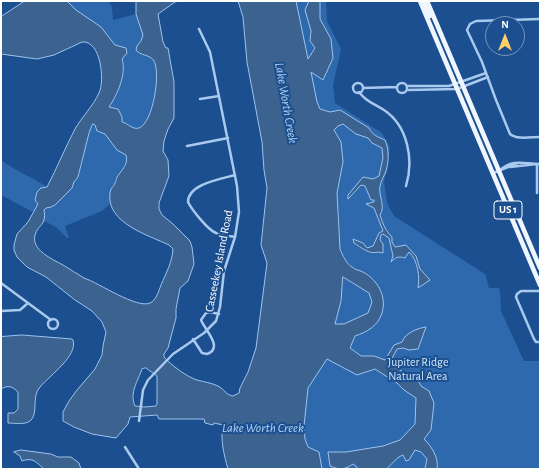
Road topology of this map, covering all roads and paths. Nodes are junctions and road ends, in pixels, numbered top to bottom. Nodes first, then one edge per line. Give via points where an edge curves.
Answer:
1 (420, 1) edge
2 (427, 1) edge
3 (540, 18) edge
4 (199, 29) dead end
5 (448, 50) junction
6 (486, 72) junction
7 (477, 76) junction
8 (488, 77) junction
9 (479, 80) junction
10 (463, 84) junction
11 (456, 86) junction
12 (397, 87) junction
13 (363, 88) junction
14 (407, 88) junction
15 (359, 92) junction
16 (219, 96) junction
17 (200, 98) dead end
18 (540, 137) edge
19 (228, 138) junction
20 (187, 146) dead end
21 (519, 163) junction
22 (538, 164) edge
23 (510, 167) junction
24 (499, 171) junction
25 (493, 173) junction
26 (235, 175) junction
27 (406, 186) dead end
28 (537, 193) dead end
29 (235, 237) junction
30 (540, 268) edge
31 (1, 283) edge
32 (540, 285) edge
33 (540, 291) edge
34 (28, 303) junction
35 (1, 312) edge
36 (219, 314) junction
37 (51, 320) dead end
38 (207, 330) junction
39 (194, 339) junction
40 (540, 342) edge
41 (139, 421) dead end
42 (125, 447) dead end
43 (139, 469) edge

1 - 5 main road via 426,6
1 - 11 main road, US 1
2 - 5 main road, US 1
3 - 6 street via 476,21 470,24 468,33
4 - 16 street, Casseekey Island Road via 210,52
5 - 10 main road, US 1
6 - 7 street
6 - 8 street
7 - 9 street
7 - 10 street
8 - 9 street
8 - 18 street via 510,134 518,138
9 - 10 street
10 - 11 street
10 - 24 main road, US 1
11 - 14 street
11 - 25 main road, US 1
12 - 13 street
12 - 14 street via 402,83
12 - 14 street via 401,93
13 - 15 street
13 - 15 street via 360,83 354,84 353,90
15 - 27 street via 366,101 386,111 402,129 408,147
16 - 17 street
16 - 19 street, Casseekey Island Road
19 - 20 street
19 - 26 street, Casseekey Island Road
21 - 22 street
21 - 23 street
21 - 24 street via 510,164
22 - 23 street
22 - 28 street
23 - 24 street
24 - 25 street
24 - 30 main road, US 1
25 - 32 main road, US 1
26 - 29 street, Casseekey Island Road via 239,212
26 - 29 street via 194,189 189,194 188,202 216,234
29 - 36 street, Casseekey Island Road via 224,271
31 - 34 street
33 - 40 street via 521,291 516,297 534,339
34 - 35 street via 20,310
34 - 37 street
36 - 38 street, Casseekey Island Road
36 - 38 street via 210,312 203,316 201,320
38 - 39 street, Casseekey Island Road
38 - 39 street via 214,342 210,353 202,353
39 - 41 street, Casseekey Island Road via 172,354 144,386
42 - 43 street

